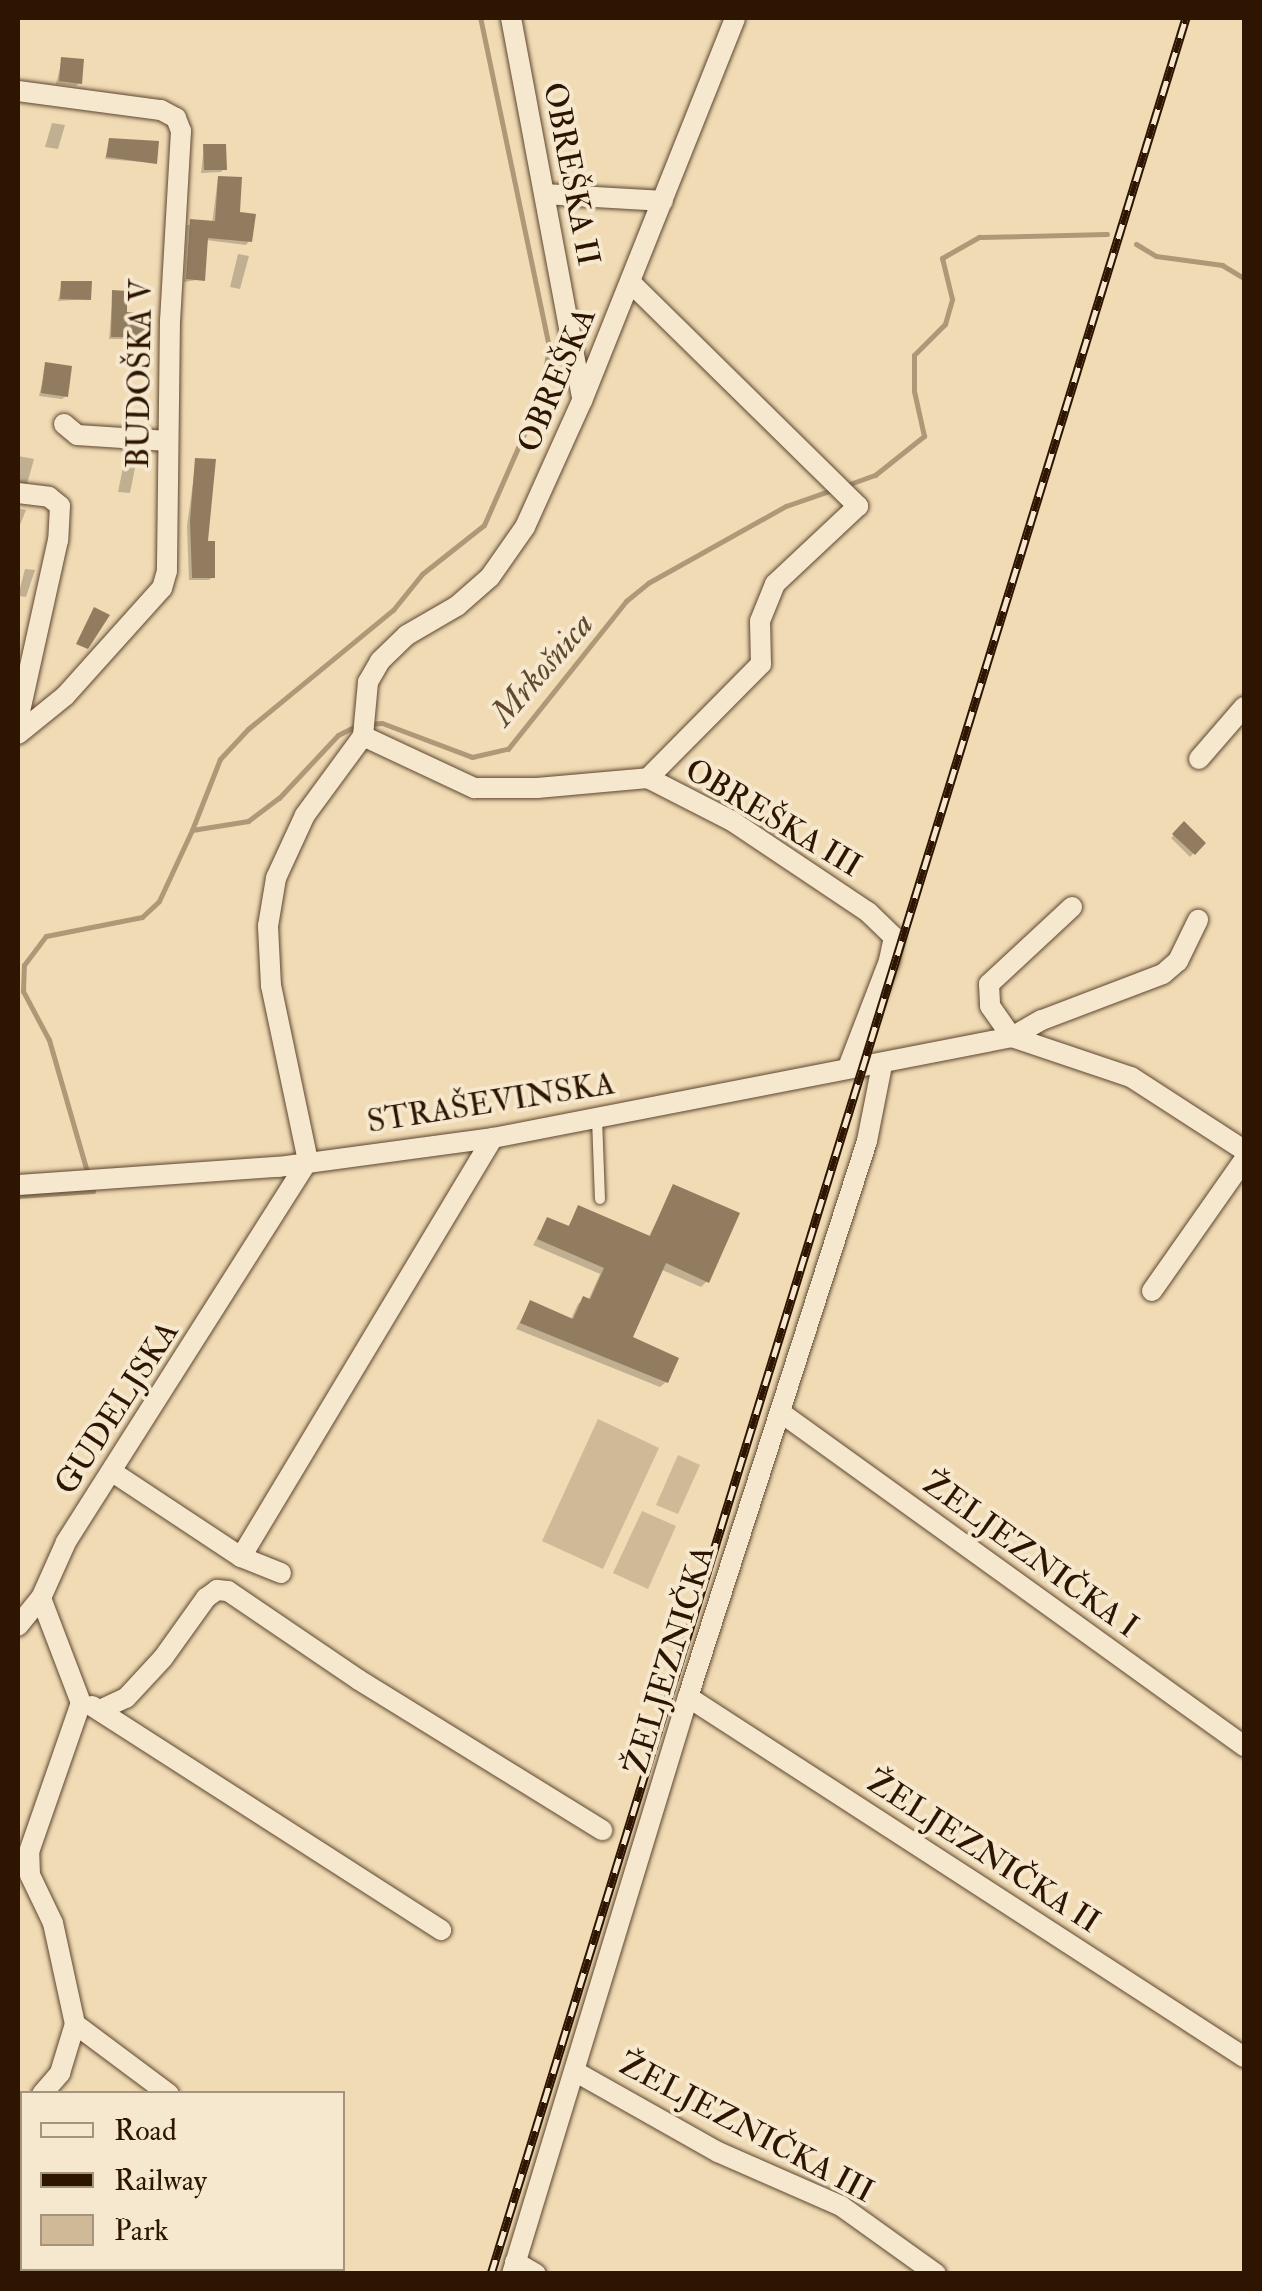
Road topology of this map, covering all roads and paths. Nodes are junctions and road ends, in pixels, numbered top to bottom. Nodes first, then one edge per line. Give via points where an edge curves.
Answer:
1 (511, 18) edge
2 (735, 18) edge
3 (18, 91) edge
4 (545, 194) junction
5 (663, 201) junction
6 (630, 282) junction
7 (582, 400) junction
8 (64, 424) dead end
9 (168, 441) junction
10 (18, 492) edge
11 (1244, 707) edge
12 (18, 720) edge
13 (18, 734) edge
14 (363, 736) junction
15 (1198, 759) dead end
16 (648, 778) junction
17 (1072, 907) dead end
18 (1198, 920) dead end
19 (1012, 1037) junction
20 (882, 1065) junction
21 (848, 1067) junction
22 (597, 1117) junction
23 (494, 1138) junction
24 (1244, 1150) edge
25 (1244, 1160) edge
26 (308, 1161) junction
27 (18, 1185) edge
28 (600, 1198) dead end
29 (1152, 1291) dead end
30 (780, 1412) junction
31 (114, 1474) junction
32 (241, 1557) junction
33 (281, 1573) dead end
34 (41, 1598) junction
35 (18, 1626) edge
36 (688, 1697) junction
37 (80, 1703) junction
38 (102, 1709) junction
39 (1244, 1746) edge
40 (602, 1830) dead end
41 (441, 1930) dead end
42 (75, 2024) junction
43 (1244, 2057) edge
44 (576, 2072) junction
45 (45, 2091) edge
46 (165, 2091) edge
47 (514, 2268) edge
48 (536, 2274) edge
49 (936, 2274) edge

1 - 4 street, OBREŠKA II
2 - 5 street, OBREŠKA
3 - 9 street, BUDOŠKA V via 162,110 176,118 181,131
4 - 5 street
4 - 7 street, OBREŠKA II
5 - 6 street, OBREŠKA
6 - 7 street, OBREŠKA
6 - 16 street via 858,506 775,584 760,621 761,664
7 - 14 street, OBREŠKA via 525,527 490,577 380,661 368,682
8 - 9 street via 78,435
9 - 13 street, BUDOŠKA V via 162,588 64,696
10 - 12 street via 60,506
11 - 15 street
14 - 16 street, OBREŠKA III via 474,788
14 - 26 street via 305,814 276,878 268,926 271,986
16 - 21 street, OBREŠKA III via 732,822 868,912 894,937
17 - 19 street via 989,984 990,1006
18 - 19 street, STRAŠEVINSKA via 1178,961 1163,974
19 - 20 street, STRAŠEVINSKA
19 - 24 street via 1131,1077
20 - 21 street, STRAŠEVINSKA
20 - 30 street, ŽELJEZNIČKA via 867,1141
21 - 22 street, STRAŠEVINSKA
22 - 23 street, STRAŠEVINSKA
22 - 28 lane
23 - 26 street, STRAŠEVINSKA
23 - 32 street
25 - 29 street
26 - 27 street, STRAŠEVINSKA
26 - 31 street, GUDELJSKA
30 - 36 street, ŽELJEZNIČKA
30 - 39 street, ŽELJEZNIČKA I
31 - 32 street
31 - 34 street, GUDELJSKA via 66,1542
32 - 33 street
34 - 35 street, GUDELJSKA
34 - 37 street
36 - 43 street, ŽELJEZNIČKA II
36 - 44 street, ŽELJEZNIČKA
37 - 38 street
37 - 42 street via 29,1852
38 - 40 street via 126,1698 206,1598 228,1591
38 - 41 street
42 - 45 street via 60,2073
42 - 46 street
44 - 47 street, ŽELJEZNIČKA
44 - 49 street, ŽELJEZNIČKA III via 718,2152 841,2206
47 - 48 street

